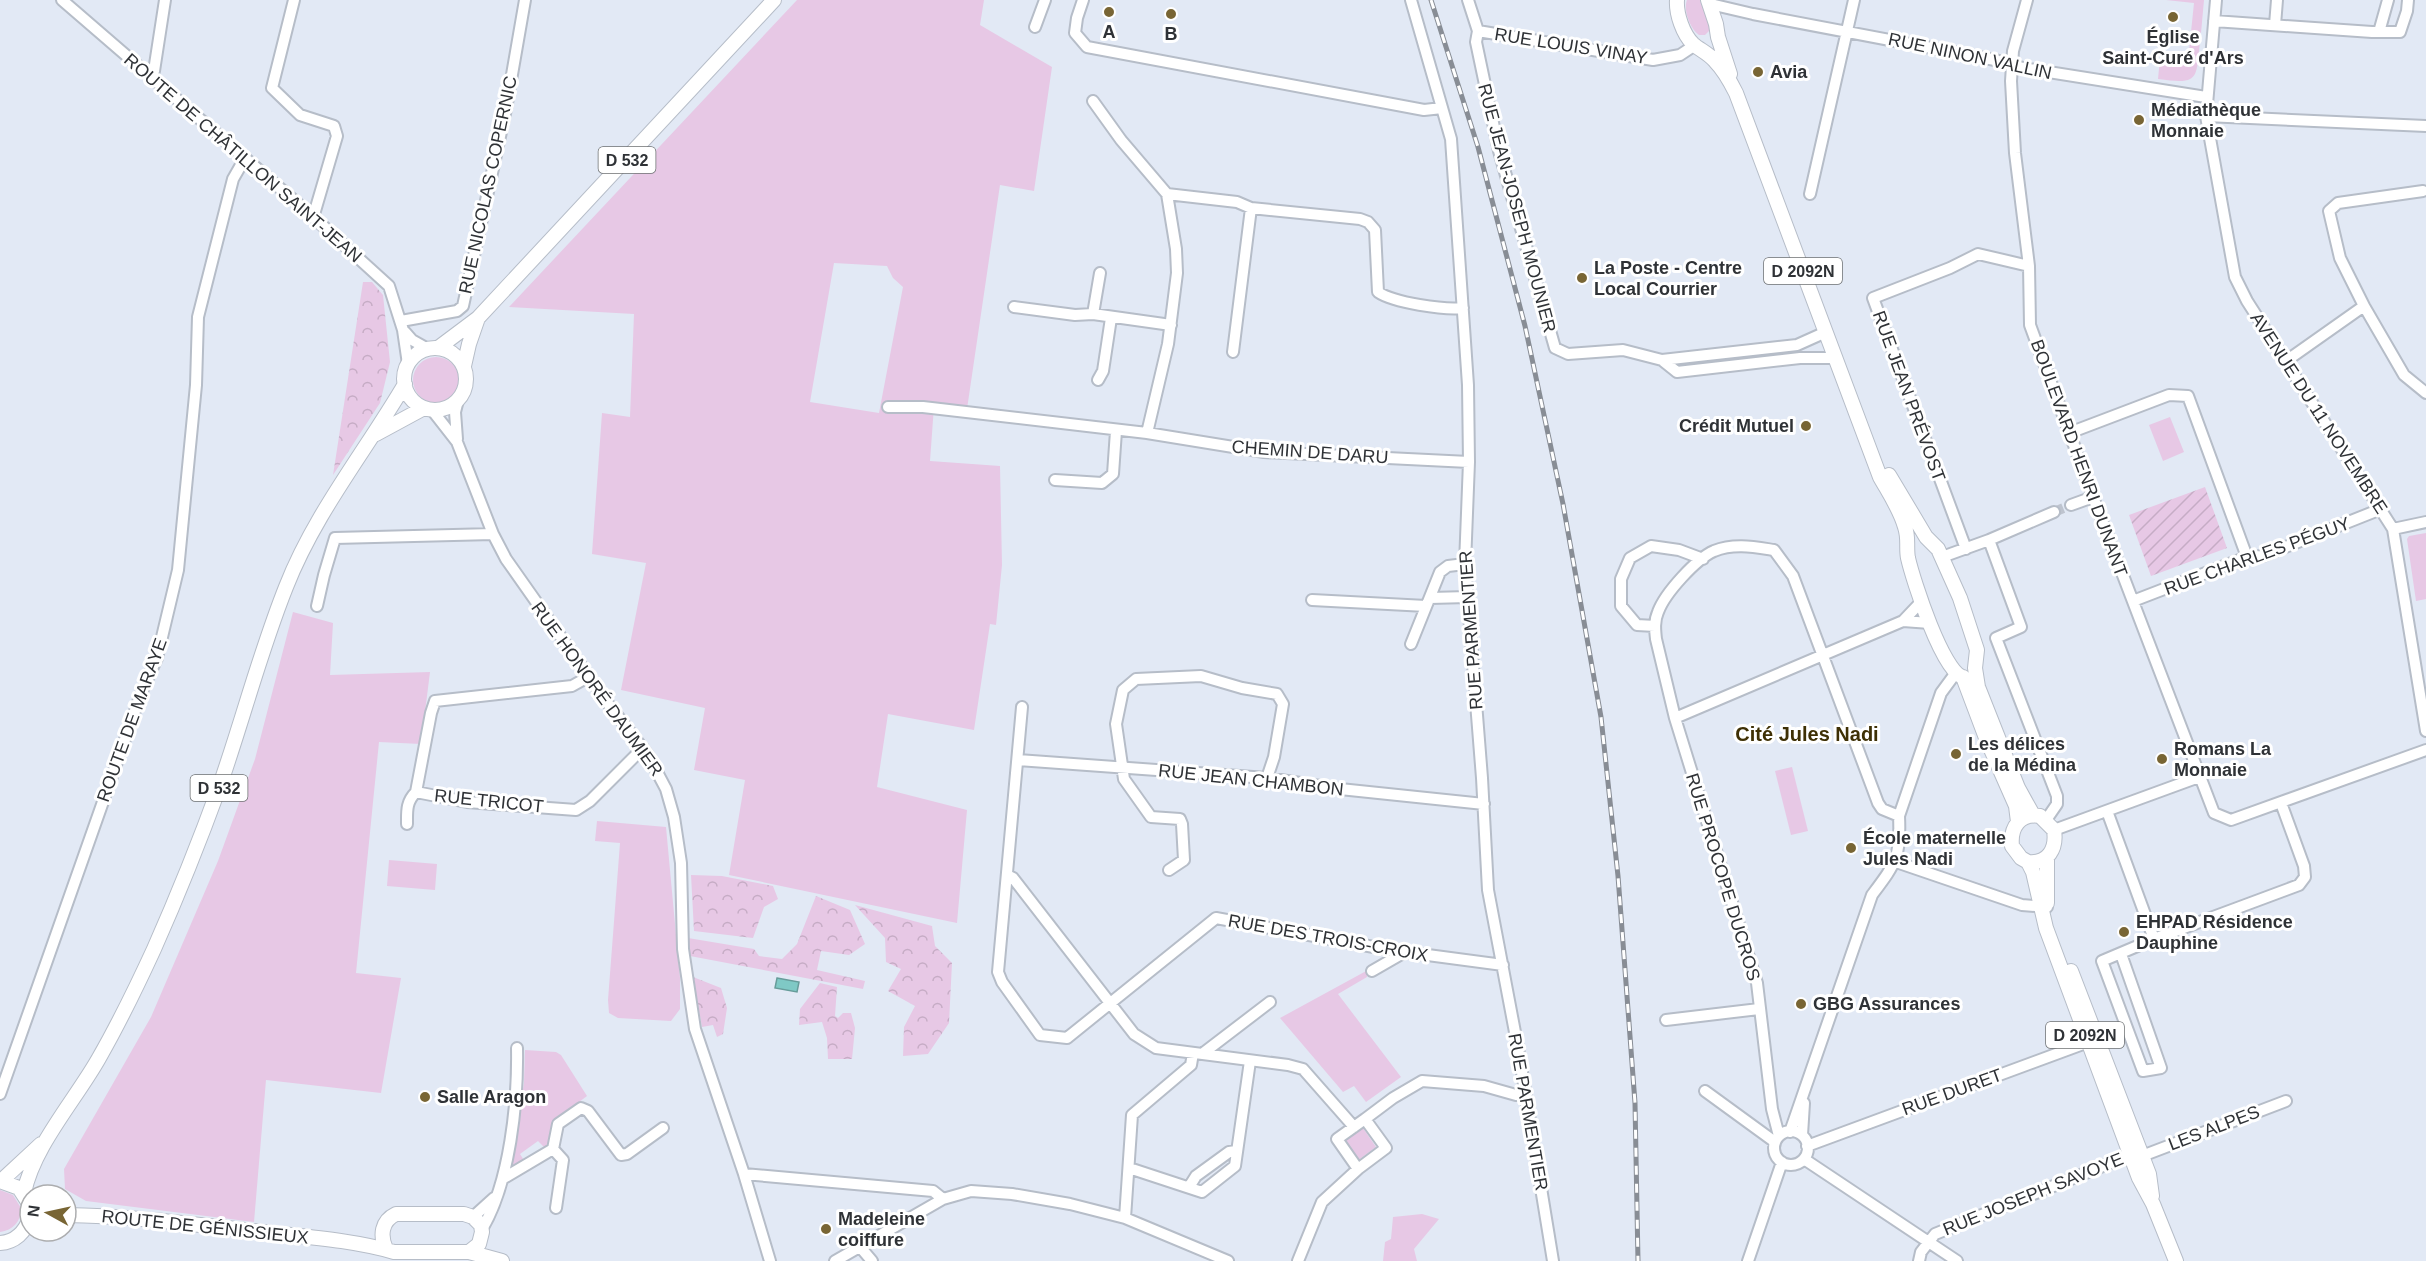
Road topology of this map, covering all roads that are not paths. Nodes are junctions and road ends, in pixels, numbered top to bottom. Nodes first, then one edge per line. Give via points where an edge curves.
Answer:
1 (62, 0) edge
2 (165, 0) edge
3 (294, 0) edge
4 (525, 0) edge
5 (774, 0) edge
6 (1045, 0) edge
7 (1083, 0) edge
8 (1410, 0) edge
9 (1468, 0) edge
10 (1677, 0) edge
11 (1854, 0) edge
12 (2027, 0) edge
13 (2216, 0) edge
14 (2277, 0) edge
15 (2388, 0) edge
16 (2408, 0) edge
17 (1709, 2) edge
18 (1735, 10) junction
19 (2214, 21) junction
20 (2275, 25) junction
21 (1035, 27) dead end
22 (1717, 30) junction
23 (1478, 31) junction
24 (1848, 31) junction
25 (2379, 32) junction
26 (1699, 47) junction
27 (2011, 64) junction
28 (150, 76) junction
29 (1736, 93) junction
30 (2206, 97) junction
31 (1093, 101) dead end
32 (1443, 108) junction
33 (2206, 117) junction
34 (2426, 126) edge
35 (245, 158) junction
36 (2423, 191) dead end
37 (1167, 194) junction
38 (1810, 194) dead end
39 (1251, 208) junction
40 (311, 215) junction
41 (2028, 266) junction
42 (1100, 273) dead end
43 (2364, 306) junction
44 (1014, 307) dead end
45 (1463, 308) junction
46 (1093, 314) junction
47 (478, 318) junction
48 (1111, 318) junction
49 (402, 325) junction
50 (1171, 325) junction
51 (1826, 332) junction
52 (1797, 345) junction
53 (433, 349) junction
54 (1233, 352) dead end
55 (1800, 358) junction
56 (1836, 358) junction
57 (1662, 360) junction
58 (2286, 361) junction
59 (408, 364) junction
60 (464, 366) junction
61 (1098, 380) dead end
62 (405, 384) junction
63 (2426, 393) edge
64 (458, 400) junction
65 (888, 407) dead end
66 (428, 409) junction
67 (1116, 431) junction
68 (1147, 433) junction
69 (2069, 433) junction
70 (375, 435) junction
71 (458, 442) junction
72 (1870, 450) junction
73 (1468, 462) junction
74 (1054, 480) dead end
75 (2093, 497) junction
76 (2071, 505) tunnel mouth
77 (2381, 509) junction
78 (2054, 512) tunnel mouth
79 (2426, 522) edge
80 (2393, 529) junction
81 (493, 534) junction
82 (1926, 537) junction
83 (1989, 540) junction
84 (1909, 546) junction
85 (1966, 549) junction
86 (1942, 557) junction
87 (2247, 557) junction
88 (1703, 559) junction
89 (1465, 564) junction
90 (1468, 597) junction
91 (1312, 600) dead end
92 (1922, 601) junction
93 (2133, 601) junction
94 (1428, 602) junction
95 (317, 606) dead end
96 (1903, 621) junction
97 (1930, 623) junction
98 (1655, 626) junction
99 (1411, 644) dead end
100 (1822, 656) junction
101 (1960, 675) junction
102 (588, 677) junction
103 (1022, 707) dead end
104 (1675, 718) junction
105 (2426, 731) edge
106 (643, 748) junction
107 (2426, 750) edge
108 (1018, 760) junction
109 (1122, 769) junction
110 (2199, 777) junction
111 (1268, 778) junction
112 (416, 792) junction
113 (2282, 803) junction
114 (1484, 804) junction
115 (2107, 811) junction
116 (1899, 816) junction
117 (2018, 822) junction
118 (2044, 822) junction
119 (407, 824) dead end
120 (2047, 858) junction
121 (1896, 862) junction
122 (2028, 862) junction
123 (1169, 870) dead end
124 (1007, 876) junction
125 (2044, 907) junction
126 (2154, 939) junction
127 (1405, 952) junction
128 (2121, 954) junction
129 (1503, 965) junction
130 (1372, 971) dead end
131 (1270, 1002) dead end
132 (1110, 1003) junction
133 (1759, 1009) junction
134 (1666, 1020) dead end
135 (2092, 1040) junction
136 (517, 1048) dead end
137 (1198, 1054) junction
138 (1250, 1061) junction
139 (1705, 1091) dead end
140 (1805, 1092) junction
141 (0, 1094) edge
142 (1526, 1094) junction
143 (2286, 1101) dead end
144 (1772, 1109) junction
145 (1797, 1112) junction
146 (1365, 1119) junction
147 (1354, 1127) junction
148 (663, 1128) dead end
149 (1802, 1135) junction
150 (49, 1137) junction
151 (1782, 1137) junction
152 (1808, 1146) junction
153 (554, 1149) junction
154 (2136, 1156) junction
155 (1804, 1159) junction
156 (1782, 1162) junction
157 (1129, 1168) junction
158 (1358, 1169) junction
159 (744, 1174) junction
160 (504, 1178) junction
161 (0, 1181) edge
162 (26, 1183) edge
163 (18, 1189) edge
164 (943, 1199) junction
165 (556, 1208) dead end
166 (78, 1216) edge
167 (1125, 1218) junction
168 (479, 1228) junction
169 (382, 1231) junction
170 (18, 1236) edge
171 (1928, 1241) junction
172 (343, 1242) junction
173 (2, 1244) edge
174 (861, 1248) junction
175 (469, 1252) junction
176 (392, 1254) edge
177 (412, 1257) edge
178 (497, 1260) edge
179 (770, 1261) edge
180 (835, 1261) edge
181 (873, 1261) edge
182 (1228, 1261) edge
183 (1298, 1261) edge
184 (1553, 1261) edge
185 (1748, 1261) edge
186 (1918, 1261) edge
187 (1957, 1261) edge
188 (2175, 1261) edge

1 - 28 street, ROUTE DE CHÂTILLON SAINT-JEAN
2 - 28 street
3 - 40 street via 272,88 300,115 334,126 337,136
4 - 49 street, RUE NICOLAS COPERNIC via 506,109 463,306
5 - 47 main road, D 532
6 - 21 street
7 - 32 street via 1075,33 1083,44 1099,50 1424,110
8 - 32 street, RUE PARMENTIER
9 - 23 street, RUE LOUIS VINAY
10 - 26 main road via 1687,37
11 - 24 street
12 - 27 street, BOULEVARD HENRI DUNANT
13 - 19 street, AVENUE DU 11 NOVEMBRE
14 - 20 street
15 - 25 street
16 - 25 street via 2400,32
17 - 18 street, RUE NINON VALLIN
17 - 22 main road
18 - 22 street via 1727,12
18 - 24 street, RUE NINON VALLIN
19 - 20 street
19 - 30 street, AVENUE DU 11 NOVEMBRE
20 - 25 street
22 - 26 main road via 1711,46
22 - 29 main road, D 2092N
23 - 26 street, RUE LOUIS VINAY via 1653,60
23 - 57 street, RUE JEAN-JOSEPH MOUNIER via 1476,42 1498,151 1555,348 1568,354 1623,350
24 - 27 street, RUE NINON VALLIN
24 - 38 street
26 - 29 main road, D 2092N via 1722,69
27 - 30 street, RUE NINON VALLIN
27 - 41 street, BOULEVARD HENRI DUNANT via 2015,153
28 - 35 street, ROUTE DE CHÂTILLON SAINT-JEAN
29 - 51 main road, D 2092N
30 - 33 street, AVENUE DU 11 NOVEMBRE
31 - 37 street
32 - 45 street, RUE PARMENTIER via 1450,139
33 - 34 street
33 - 58 street, AVENUE DU 11 NOVEMBRE via 2235,277
35 - 40 street, ROUTE DE CHÂTILLON SAINT-JEAN
35 - 141 street, ROUTE DE MARAYE via 233,179 198,317 196,385 178,570 157,658
36 - 43 street via 2338,202 2330,211 2340,258
37 - 39 street via 1237,202
37 - 50 street via 1177,273
39 - 45 street via 1368,222 1375,230 1378,292 1409,303
39 - 54 street
40 - 49 street, ROUTE DE CHÂTILLON SAINT-JEAN via 389,286
41 - 69 street, BOULEVARD HENRI DUNANT via 2031,325
41 - 85 street, RUE JEAN PRÉVOST via 1978,254 1873,298
42 - 46 street
43 - 58 street
43 - 63 street via 2404,375
44 - 46 street
45 - 73 street, RUE PARMENTIER
46 - 48 street
47 - 53 main road, D 532
47 - 60 main road, D 532
48 - 50 street
48 - 61 street
49 - 53 street via 412,340
49 - 59 street, ROUTE DE CHÂTILLON SAINT-JEAN
50 - 68 street
51 - 52 street, RUE JEAN-JOSEPH MOUNIER
51 - 56 main road, D 2092N
52 - 55 street
52 - 57 street, RUE JEAN-JOSEPH MOUNIER
53 - 59 main road via 420,352
53 - 60 main road via 448,351
55 - 56 street, RUE JEAN-JOSEPH MOUNIER
55 - 57 street, RUE JEAN-JOSEPH MOUNIER via 1677,372
56 - 72 main road, D 2092N
58 - 77 street, AVENUE DU 11 NOVEMBRE
59 - 62 main road
60 - 64 main road via 466,385
62 - 66 main road via 411,398
62 - 70 main road, D 532
64 - 66 main road via 451,406
64 - 71 street, RUE HONORÉ DAUMIER
65 - 67 street, CHEMIN DE DARU via 923,407
66 - 70 main road, D 532
66 - 71 street, RUE HONORÉ DAUMIER
67 - 68 street, CHEMIN DE DARU
67 - 74 street via 1113,474 1102,483
68 - 73 street, CHEMIN DE DARU via 1264,452
69 - 75 street, BOULEVARD HENRI DUNANT
69 - 87 street via 2169,395 2188,396
70 - 150 main road, D 532 via 339,484 303,549 286,586 189,868 98,1059
71 - 81 street, RUE HONORÉ DAUMIER
72 - 82 main road, D 2092N
72 - 84 main road, D 2092N via 1901,514
73 - 89 street, RUE PARMENTIER
75 - 76 street
75 - 93 street, BOULEVARD HENRI DUNANT
77 - 80 street, AVENUE DU 11 NOVEMBRE
77 - 87 street, RUE CHARLES PÉGUY via 2263,556
78 - 83 street
79 - 80 street
80 - 105 street, AVENUE DU 11 NOVEMBRE
81 - 95 street via 336,538
81 - 102 street, RUE HONORÉ DAUMIER via 517,576
82 - 84 main road
82 - 86 main road
83 - 85 street
83 - 118 street via 2021,627 1996,638 2056,796 2056,804
84 - 92 main road via 1907,556
85 - 86 street
86 - 101 main road via 1977,650
87 - 93 street, RUE CHARLES PÉGUY
88 - 98 street via 1676,584 1658,612
88 - 98 street via 1651,546 1630,558 1621,579 1621,606 1637,625
88 - 100 street via 1742,545 1774,550 1793,576
89 - 90 street, RUE PARMENTIER
89 - 94 street via 1448,566 1440,572
90 - 94 street
90 - 114 street, RUE PARMENTIER
91 - 94 street
92 - 96 street
92 - 97 main road
93 - 110 street, BOULEVARD HENRI DUNANT
94 - 99 street
96 - 97 street
96 - 100 street
97 - 101 main road via 1948,665
98 - 104 street, RUE PROCOPE DUCROS
100 - 104 street
100 - 116 street via 1878,802 1882,809
101 - 116 street via 1941,693
101 - 117 main road via 2016,806
101 - 118 main road via 1978,687 2018,788
102 - 106 street, RUE HONORÉ DAUMIER
102 - 112 street, RUE TRICOT via 572,686 435,701
103 - 108 street, RUE DES TROIS-CROIX
104 - 133 street, RUE PROCOPE DUCROS via 1757,983
106 - 112 street, RUE TRICOT via 576,810 467,802
106 - 159 street, RUE HONORÉ DAUMIER via 657,767 674,817 681,863 683,949 694,1029
107 - 113 street
108 - 109 street, RUE JEAN CHAMBON
108 - 124 street, RUE DES TROIS-CROIX
109 - 111 street, RUE JEAN CHAMBON
109 - 111 street via 1116,724 1123,690 1136,679 1201,676 1277,694 1283,704
109 - 123 street via 1124,779 1151,817 1180,819 1184,860
110 - 113 street, BOULEVARD HENRI DUNANT via 2214,813 2231,820
110 - 115 street
111 - 114 street, RUE JEAN CHAMBON
112 - 119 street via 407,808
113 - 126 street via 2304,866 2305,877 2299,885
114 - 129 street, RUE PARMENTIER via 1488,890
115 - 118 street
115 - 126 street
116 - 121 street
117 - 118 main road via 2023,817
117 - 122 main road via 2012,846
118 - 120 main road via 2054,847
120 - 122 main road
120 - 125 main road, D 2092N
121 - 125 street via 2022,905
121 - 140 street via 1872,895
122 - 125 main road, D 2092N
124 - 132 street
124 - 132 street, RUE DES TROIS-CROIX via 998,972 1040,1035 1067,1038
125 - 135 main road, D 2092N
126 - 128 street
127 - 129 street, RUE DES TROIS-CROIX
127 - 130 street
127 - 132 street, RUE DES TROIS-CROIX via 1216,918
128 - 128 street via 2161,1068 2143,1071 2102,961
129 - 142 street, RUE PARMENTIER
131 - 137 street
132 - 137 street via 1144,1042 1156,1048
133 - 134 street
133 - 144 street, RUE PROCOPE DUCROS
135 - 152 street, RUE DURET
135 - 154 main road, D 2092N
136 - 160 street via 518,1079
137 - 138 street
137 - 157 street via 1191,1065 1132,1115
138 - 147 street via 1303,1069
138 - 157 street via 1235,1166 1202,1192
139 - 151 street
140 - 145 street
140 - 149 street
142 - 146 street via 1422,1081
142 - 184 street, RUE PARMENTIER
143 - 154 street, LES ALPES
144 - 145 street via 1785,1116
144 - 151 street, RUE PROCOPE DUCROS
145 - 151 street
146 - 147 street
146 - 158 street via 1386,1148
147 - 158 street via 1337,1140
148 - 153 street via 621,1155 588,1111 581,1108 558,1124
149 - 151 street
149 - 152 street
150 - 161 main road, D 532
150 - 162 main road, D 532
151 - 156 street via 1775,1154
152 - 155 street
153 - 160 street
153 - 165 street via 564,1160
154 - 171 street, RUE JOSEPH SAVOYE via 1935,1234
154 - 188 main road, D 2092N via 2149,1174 2153,1204
155 - 156 street via 1796,1165
155 - 171 street
156 - 185 street
157 - 167 street
158 - 183 street via 1322,1202
159 - 164 street via 933,1191
159 - 179 street, RUE HONORÉ DAUMIER
160 - 168 street via 496,1203
161 - 163 main road
164 - 167 street via 971,1191 1012,1194
164 - 174 street
166 - 172 main road, ROUTE DE GÉNISSIEUX via 169,1221
167 - 182 street
168 - 169 main road, ROUTE DE GÉNISSIEUX via 458,1214 396,1214
168 - 175 main road via 479,1244
168 - 178 main road, ROUTE DE GÉNISSIEUX
169 - 172 main road, ROUTE DE GÉNISSIEUX
169 - 176 main road
170 - 173 main road
171 - 186 street
171 - 187 street
172 - 176 main road, ROUTE DE GÉNISSIEUX
174 - 180 street
174 - 181 street
175 - 177 main road, ROUTE DE GÉNISSIEUX
175 - 178 main road, ROUTE DE GÉNISSIEUX
176 - 177 main road, ROUTE DE GÉNISSIEUX

